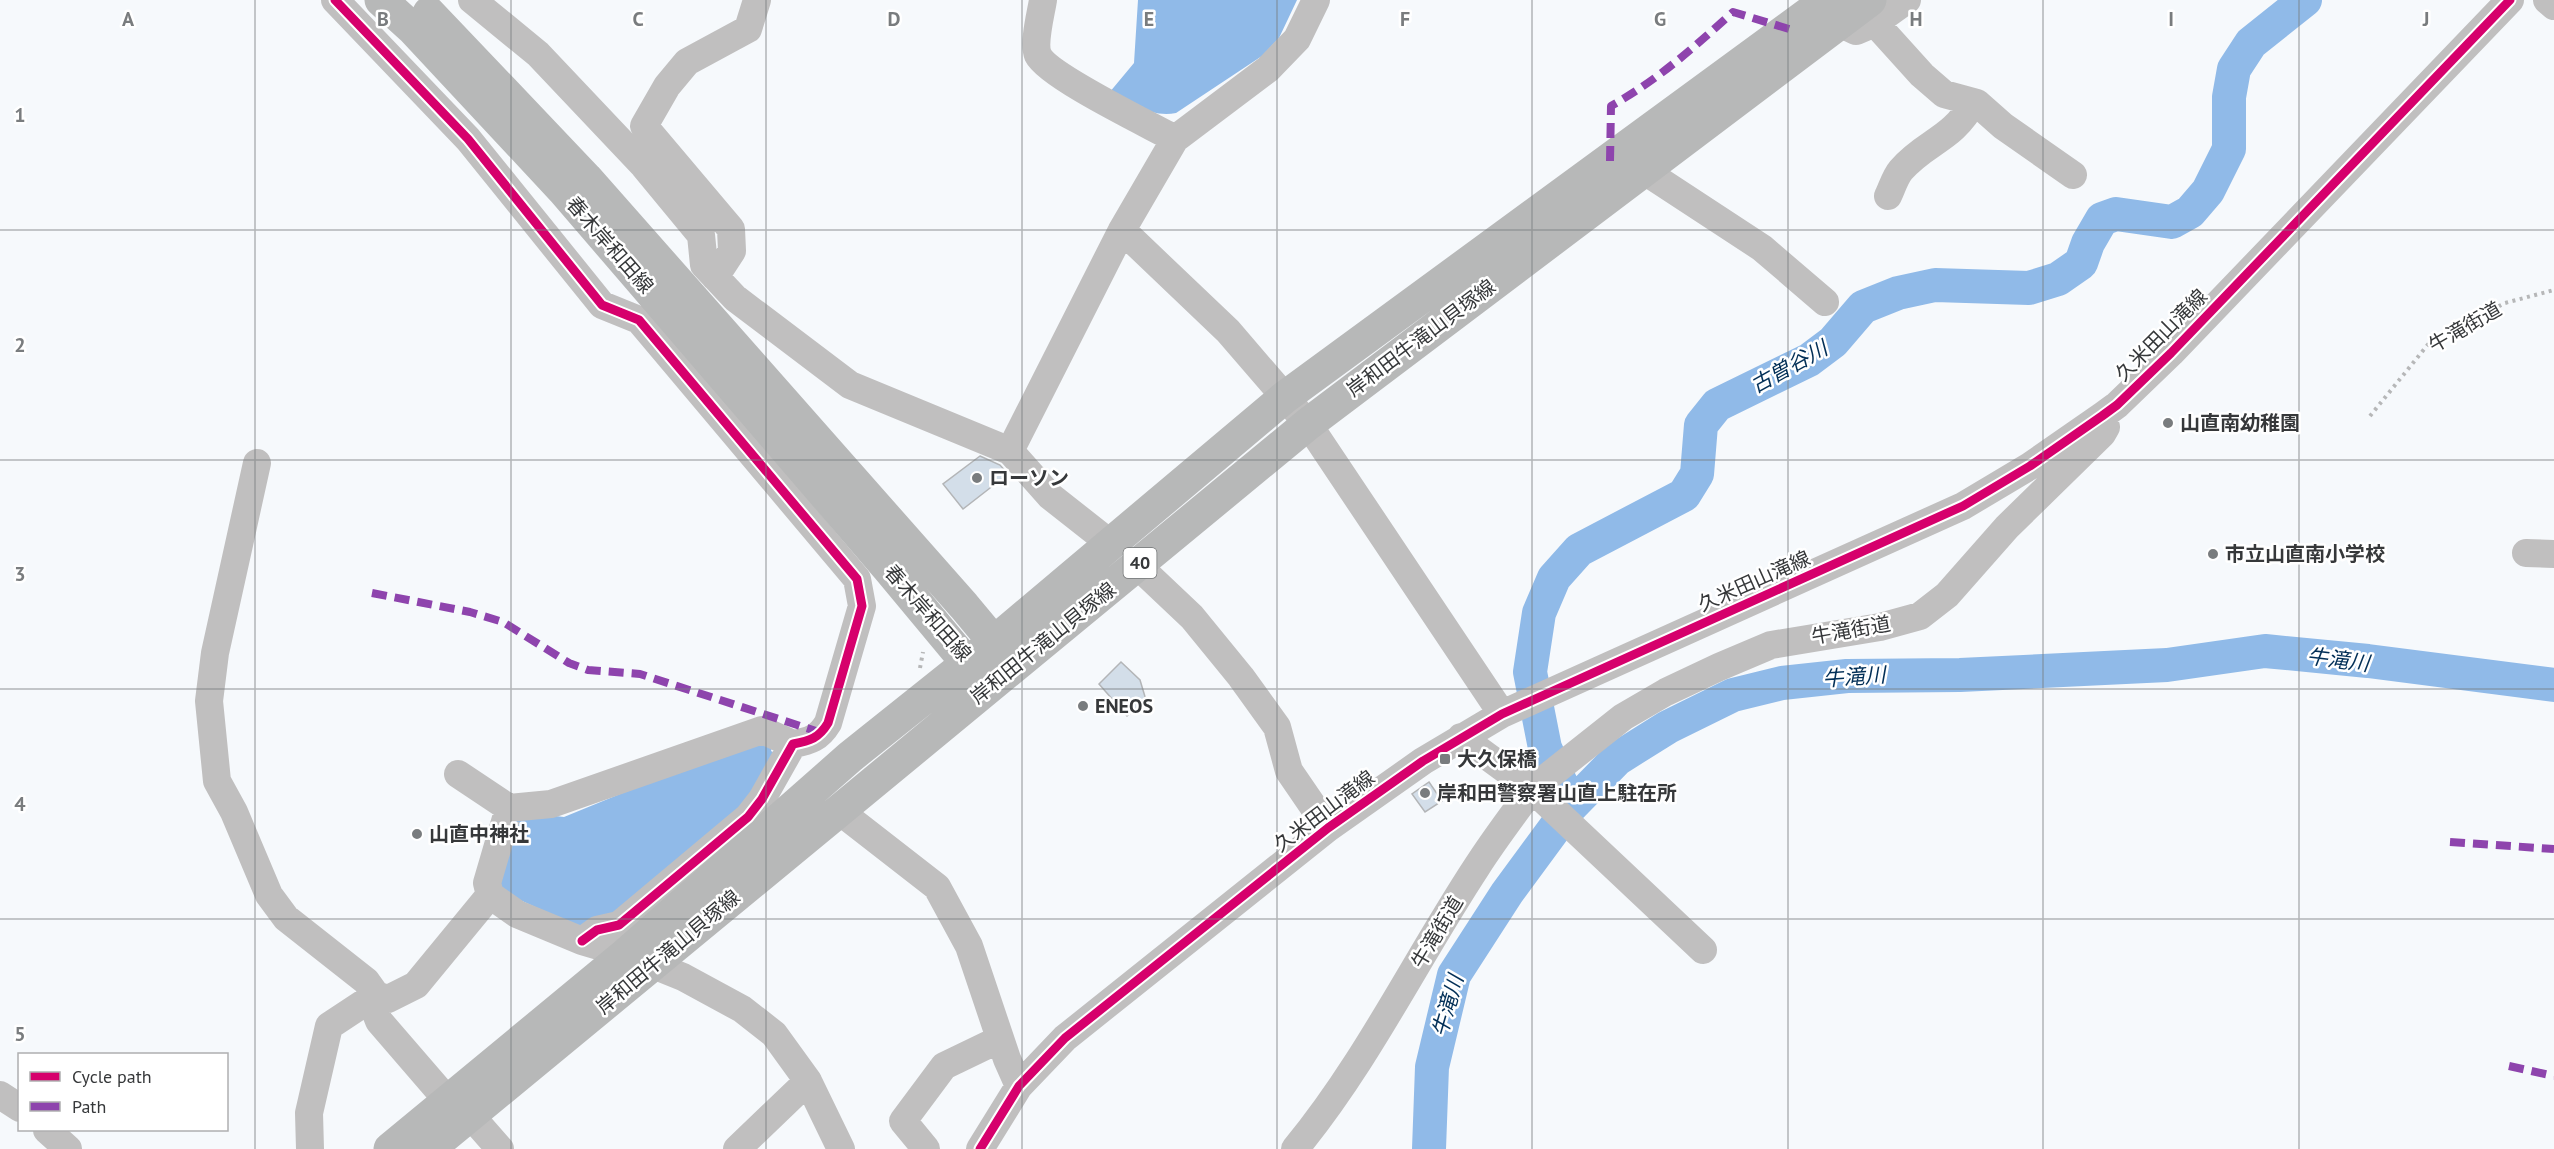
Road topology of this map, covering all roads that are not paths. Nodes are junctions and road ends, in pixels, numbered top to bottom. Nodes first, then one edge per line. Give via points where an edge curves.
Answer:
1 (336, 0) edge
2 (381, 0) edge
3 (414, 0) edge
4 (472, 0) edge
5 (757, 0) edge
6 (1043, 0) edge
7 (1316, 0) edge
8 (1907, 0) edge
9 (2510, 0) edge
10 (2547, 0) edge
11 (2554, 6) edge
12 (1833, 12) edge
13 (1872, 12) edge
14 (1973, 102) junction
15 (1175, 139) junction
16 (1643, 170) junction
17 (2073, 175) dead end
18 (1888, 196) dead end
19 (1122, 230) junction
20 (715, 277) junction
21 (1825, 302) dead end
22 (1285, 397) junction
23 (2117, 405) junction
24 (1308, 424) junction
25 (1010, 452) junction
26 (257, 463) dead end
27 (2030, 466) junction
28 (2044, 491) junction
29 (1111, 544) junction
30 (1137, 565) junction
31 (994, 642) junction
32 (967, 663) junction
33 (1001, 678) junction
34 (1512, 710) junction
35 (822, 733) junction
36 (1461, 737) junction
37 (793, 744) junction
38 (850, 757) junction
39 (458, 774) dead end
40 (1536, 792) junction
41 (509, 808) junction
42 (838, 810) junction
43 (1328, 828) junction
44 (490, 895) junction
45 (582, 941) junction
46 (1703, 950) dead end
47 (639, 959) junction
48 (373, 997) junction
49 (1000, 1039) junction
50 (808, 1080) junction
51 (1019, 1086) junction
52 (0, 1095) edge
53 (18, 1107) edge
54 (459, 1108) junction
55 (48, 1131) edge
56 (68, 1149) edge
57 (309, 1149) edge
58 (390, 1149) edge
59 (429, 1149) edge
60 (500, 1149) edge
61 (737, 1149) edge
62 (841, 1149) edge
63 (926, 1149) edge
64 (980, 1149) edge
65 (1295, 1149) edge

1 - 35 street via 468,139 602,305 639,321 857,579 862,606
2 - 32 main road, 春木岸和田線 via 564,191
3 - 31 main road, 春木岸和田線 via 586,178
4 - 20 street via 538,54 644,166 701,235 704,265
5 - 20 street via 748,29 687,62 667,86 644,126 731,229 732,250
6 - 15 street via 1037,41 1038,54 1045,63 1083,90
7 - 15 street via 1296,39 1268,69
8 - 13 street
9 - 23 street, 久米田山滝線
10 - 11 street
12 - 13 main road, 岸和田牛滝山貝塚線 / 40
12 - 16 main road, 岸和田牛滝山貝塚線 / 40
12 - 22 main road, 岸和田牛滝山貝塚線 / 40
13 - 14 street via 1922,75 1944,94
14 - 17 street
14 - 18 street via 1954,129 1899,172
15 - 19 street
16 - 21 street via 1762,248
16 - 24 main road, 岸和田牛滝山貝塚線 / 40
19 - 22 street via 1228,331
19 - 25 street
20 - 25 street via 735,298 850,385
22 - 24 street
22 - 29 main road, 岸和田牛滝山貝塚線 / 40
23 - 27 street, 久米田山滝線
23 - 28 street, 牛滝街道 via 2103,433
24 - 30 main road, 岸和田牛滝山貝塚線 / 40
24 - 34 street
25 - 29 street via 1050,496
26 - 48 street via 210,692 217,781 269,895 286,918 366,981
27 - 28 street
27 - 34 street, 久米田山滝線 via 1963,506
28 - 40 street, 牛滝街道 via 1947,595 1920,616 1880,627 1771,645 1666,692 1623,717
29 - 31 main road, 岸和田牛滝山貝塚線 / 40
30 - 33 main road, 岸和田牛滝山貝塚線 / 40
30 - 43 street via 1192,617 1241,677 1276,727 1289,771
31 - 32 main road, 岸和田牛滝山貝塚線 / 40
31 - 33 main road, 春木岸和田線
32 - 33 main road, 春木岸和田線
32 - 38 main road, 岸和田牛滝山貝塚線 / 40
33 - 42 main road, 岸和田牛滝山貝塚線 / 40
34 - 36 street, 久米田山滝線
35 - 37 street via 812,741
35 - 38 street
36 - 40 street
36 - 43 street, 久米田山滝線
37 - 41 street via 762,730 551,804
37 - 45 street via 748,817 620,925 597,930
38 - 47 main road, 岸和田牛滝山貝塚線 / 40
39 - 41 street
40 - 46 street
40 - 65 street, 牛滝街道 via 1476,867 1363,1054
41 - 44 street via 487,883
42 - 47 main road, 岸和田牛滝山貝塚線 / 40
42 - 49 street via 937,887 969,946
43 - 51 street, 久米田山滝線 via 1065,1038
44 - 45 street via 517,914
44 - 48 street via 416,985 388,999
45 - 47 street
47 - 50 street via 683,977 742,1009 774,1034
47 - 54 main road, 岸和田牛滝山貝塚線 / 40
48 - 54 street via 379,1021
48 - 57 street via 329,1026 309,1113
49 - 51 street
49 - 63 street via 944,1066 903,1121
50 - 61 street
50 - 62 street
51 - 64 street, 久米田山滝線
52 - 53 street
54 - 58 main road, 岸和田牛滝山貝塚線 / 40
54 - 59 main road, 岸和田牛滝山貝塚線 / 40
54 - 60 street
55 - 56 street

